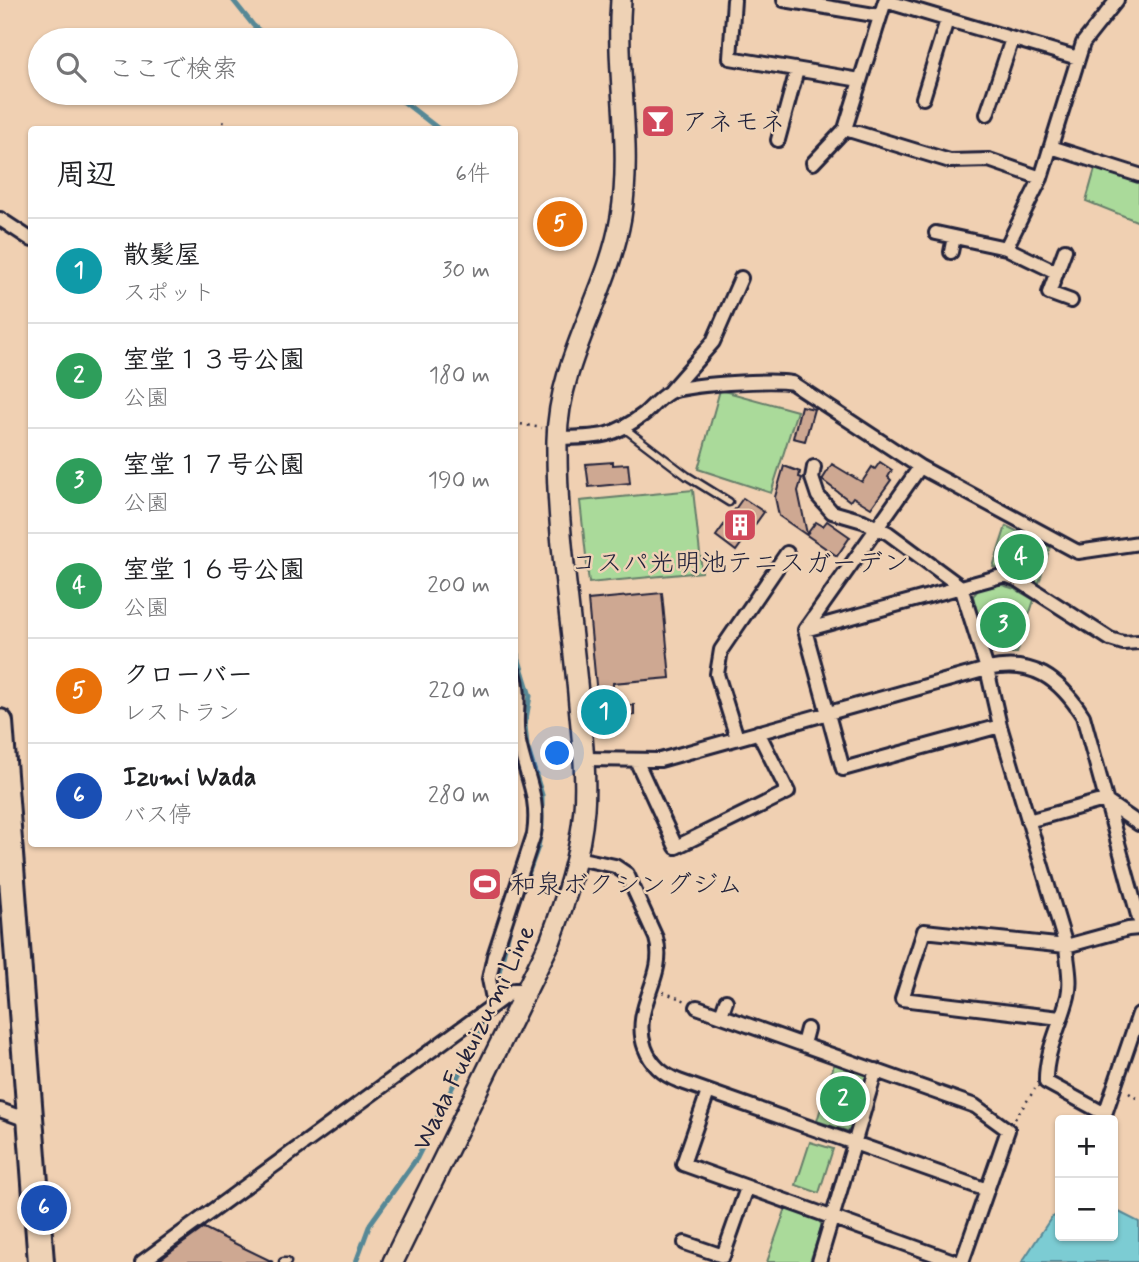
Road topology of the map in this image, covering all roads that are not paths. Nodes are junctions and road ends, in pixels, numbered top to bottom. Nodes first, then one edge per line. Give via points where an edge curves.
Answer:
1 (621, 0) edge
2 (734, 0) edge
3 (783, 0) edge
4 (1112, 1) edge
5 (827, 3) edge
6 (880, 16) junction
7 (947, 20) junction
8 (1012, 39) junction
9 (1077, 58) junction
10 (797, 70) junction
11 (860, 80) junction
12 (923, 98) dead end
13 (987, 114) dead end
14 (845, 129) junction
15 (778, 140) dead end
16 (1051, 147) junction
17 (813, 163) dead end
18 (1139, 175) edge
19 (1041, 178) junction
20 (0, 219) edge
21 (936, 233) dead end
22 (28, 237) edge
23 (954, 237) junction
24 (1006, 248) junction
25 (1065, 250) dead end
26 (951, 252) dead end
27 (1056, 272) junction
28 (741, 278) dead end
29 (1071, 301) dead end
30 (670, 391) junction
31 (624, 428) junction
32 (553, 434) junction
33 (814, 467) dead end
34 (920, 467) junction
35 (729, 502) dead end
36 (875, 528) junction
37 (1138, 545) edge
38 (787, 553) dead end
39 (961, 587) junction
40 (805, 630) junction
41 (1139, 642) edge
42 (987, 669) junction
43 (518, 684) edge
44 (826, 713) junction
45 (0, 722) edge
46 (1000, 726) junction
47 (758, 732) junction
48 (518, 736) edge
49 (518, 736) edge
50 (737, 738) junction
51 (584, 759) junction
52 (636, 760) junction
53 (2, 778) edge
54 (1107, 802) junction
55 (1028, 821) junction
56 (1139, 824) edge
57 (577, 858) junction
58 (5, 866) edge
59 (1139, 919) edge
60 (1139, 928) edge
61 (1066, 946) junction
62 (526, 990) junction
63 (726, 1001) dead end
64 (494, 1004) junction
65 (697, 1007) road end
66 (1139, 1014) edge
67 (721, 1015) junction
68 (1060, 1018) junction
69 (807, 1029) dead end
70 (803, 1044) junction
71 (876, 1070) junction
72 (708, 1092) junction
73 (0, 1110) edge
74 (30, 1121) junction
75 (855, 1144) junction
76 (747, 1188) junction
77 (987, 1191) junction
78 (831, 1218) junction
79 (685, 1243) dead end
80 (722, 1259) edge
81 (41, 1262) edge
82 (142, 1262) edge
83 (393, 1262) edge
84 (819, 1262) edge
85 (959, 1262) edge

1 - 32 main road, Wada Fukuizumi Line via 618,32 625,176 621,218 566,380
2 - 10 street via 730,58
3 - 5 street
4 - 9 street
5 - 6 street
6 - 7 street via 885,1
6 - 11 street
7 - 8 street
7 - 12 street
8 - 9 street
8 - 13 street
9 - 16 street
10 - 11 street
10 - 15 street
11 - 14 street
14 - 17 street
14 - 19 street via 950,161 989,160
16 - 18 street
16 - 19 street
19 - 24 street
20 - 22 street
21 - 23 street
23 - 24 street
23 - 26 street
24 - 27 street
25 - 27 street
27 - 29 street via 1049,293
28 - 30 street via 713,342
30 - 31 street
30 - 34 street via 755,380 792,383
31 - 32 street via 605,436
31 - 35 lane
32 - 51 main road, Wada Fukuizumi Line
33 - 36 street via 812,478 824,505
34 - 36 street
34 - 37 street via 1078,552
36 - 39 street
36 - 40 street
38 - 50 street via 721,650 717,674
39 - 40 street
39 - 41 street via 1005,575 1110,639
39 - 42 street
40 - 44 street
42 - 44 street
42 - 46 street
42 - 54 street via 1034,670 1068,692 1083,716
43 - 49 street
44 - 46 street via 843,769
44 - 47 street
45 - 53 highway
46 - 55 street
47 - 50 street
47 - 52 street via 788,792 676,847
48 - 64 street via 537,817 494,956 489,979
50 - 52 street via 660,760
51 - 52 street
51 - 57 main road, Wada Fukuizumi Line
53 - 58 highway
54 - 55 street
54 - 56 street
54 - 59 street
55 - 61 street
57 - 62 main road, Wada Fukuizumi Line via 566,901
57 - 72 street via 615,866 626,874 659,947 640,1023 647,1055 671,1078
58 - 74 highway
60 - 61 street
61 - 68 street via 1068,995
61 - 68 street via 924,932 902,999
62 - 64 street via 514,990
62 - 83 main road, Wada Fukuizumi Line
63 - 67 street
64 - 82 street
65 - 67 street
66 - 68 street via 1105,1114 1046,1082
67 - 70 street
69 - 70 street
70 - 71 street
71 - 75 street
71 - 77 street via 975,1106 1008,1130
72 - 75 street
72 - 76 street via 683,1164
73 - 74 street
74 - 81 highway
75 - 77 street
75 - 78 street
76 - 78 street
76 - 80 street
77 - 85 street
78 - 84 street
78 - 85 street
79 - 80 street

